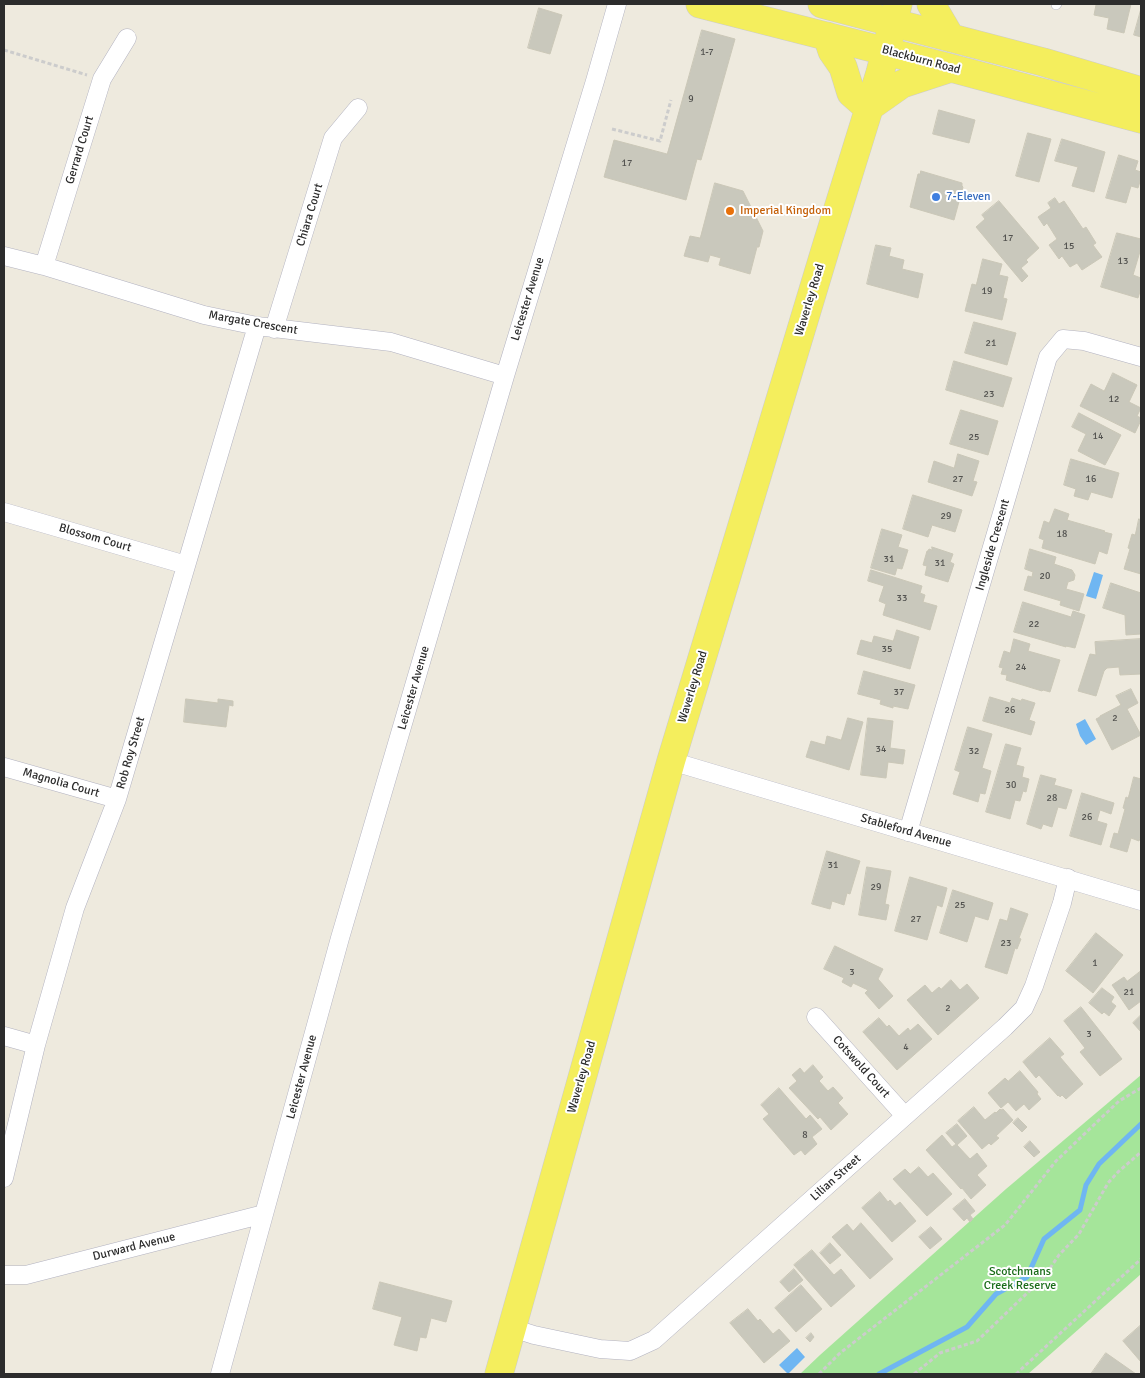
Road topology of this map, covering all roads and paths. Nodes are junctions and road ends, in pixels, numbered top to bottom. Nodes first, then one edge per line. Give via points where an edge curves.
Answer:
1 (617, 4) edge
2 (700, 4) edge
3 (822, 4) edge
4 (931, 4) edge
5 (896, 13) edge
6 (827, 36) junction
7 (126, 38) dead end
8 (951, 38) junction
9 (4, 50) edge
10 (885, 51) junction
11 (1042, 62) junction
12 (951, 68) junction
13 (102, 79) junction
14 (1035, 91) junction
15 (1141, 91) edge
16 (671, 100) dead end
17 (358, 108) dead end
18 (868, 108) junction
19 (1141, 119) edge
20 (612, 129) dead end
21 (4, 256) edge
22 (44, 266) junction
23 (257, 326) junction
24 (274, 329) junction
25 (1141, 357) edge
26 (505, 376) junction
27 (4, 512) edge
28 (186, 565) junction
29 (672, 761) junction
30 (4, 767) edge
31 (118, 799) junction
32 (908, 832) junction
33 (1068, 878) junction
34 (1141, 901) edge
35 (816, 1017) dead end
36 (4, 1036) edge
37 (36, 1045) junction
38 (1141, 1088) edge
39 (905, 1116) junction
40 (1141, 1152) edge
41 (4, 1178) edge
42 (264, 1214) junction
43 (1141, 1259) edge
44 (4, 1275) edge
45 (512, 1328) junction
46 (220, 1374) edge
47 (499, 1374) edge
48 (819, 1374) edge
49 (914, 1374) edge
50 (1016, 1374) edge

1 - 26 street, Leicester Avenue
2 - 6 main road, Blackburn Road
3 - 5 main road
4 - 8 main road
5 - 8 main road
5 - 10 main road, Waverley Road
6 - 10 main road, Blackburn Road
6 - 18 main road via 852,93
7 - 13 street, Gerrard Court
8 - 11 main road
9 - 13 path
10 - 12 main road, Blackburn Road
10 - 18 main road, Waverley Road
11 - 14 main road
11 - 15 main road
12 - 14 main road, Blackburn Road
12 - 18 main road via 902,84
13 - 22 street, Gerrard Court
14 - 19 main road, Blackburn Road
16 - 20 path via 660,142
17 - 24 street, Chiara Court via 333,138
18 - 29 main road, Waverley Road
21 - 22 street, Margate Crescent
22 - 23 street, Margate Crescent via 204,315
23 - 24 street, Margate Crescent
23 - 28 street, Rob Roy Street
24 - 26 street, Margate Crescent via 391,342
25 - 32 street, Ingleside Crescent via 1084,341 1063,339 1048,357
26 - 42 street, Leicester Avenue via 343,928
27 - 28 street, Blossom Court
28 - 31 street, Rob Roy Street
29 - 32 street, Stableford Avenue
29 - 45 main road, Waverley Road
30 - 31 street, Magnolia Court
31 - 37 street, Rob Roy Street via 75,908
32 - 33 street, Stableford Avenue
33 - 34 street, Stableford Avenue
33 - 39 street, Lilian Street via 1024,1008
35 - 39 street, Cotswold Court
36 - 37 street
37 - 41 street, Rob Roy Street
38 - 48 path via 1119,1100 1056,1161 1005,1225 840,1353
39 - 45 street, Lilian Street via 654,1340 630,1351 600,1349
40 - 49 path via 1108,1183 1079,1234 1044,1277 978,1341 940,1353
42 - 44 street, Durward Avenue via 26,1275
42 - 46 street, Leicester Avenue
43 - 50 path
45 - 47 main road, Waverley Road

